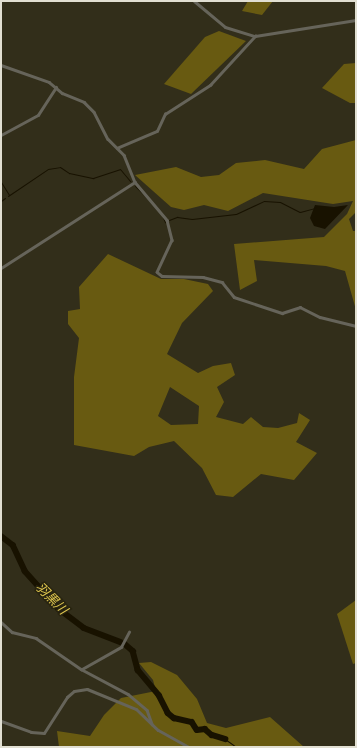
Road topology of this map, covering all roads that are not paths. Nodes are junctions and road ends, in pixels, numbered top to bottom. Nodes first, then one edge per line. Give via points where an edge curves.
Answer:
1 (194, 1) edge
2 (356, 20) edge
3 (255, 36) junction
4 (1, 65) edge
5 (56, 87) junction
6 (1, 135) edge
7 (117, 148) junction
8 (135, 182) junction
9 (1, 268) edge
10 (356, 326) edge
11 (1, 622) edge
12 (129, 632) dead end
13 (82, 669) junction
14 (1, 722) edge
15 (152, 724) junction
16 (190, 747) edge

1 - 3 street via 225,27
2 - 3 street
3 - 7 street via 210,85 165,114 157,131
4 - 5 street via 26,72
5 - 6 street via 38,115
5 - 7 street via 84,102
7 - 8 street via 124,156
8 - 9 street
8 - 10 street via 167,220 172,240 157,272 162,276 203,277 222,282 234,297 282,313 300,307 320,318
11 - 13 street via 12,632 36,638
12 - 13 street via 121,647
13 - 15 street via 128,694 146,710
14 - 15 street via 32,732 44,733 67,697 83,689 133,707
15 - 16 street

